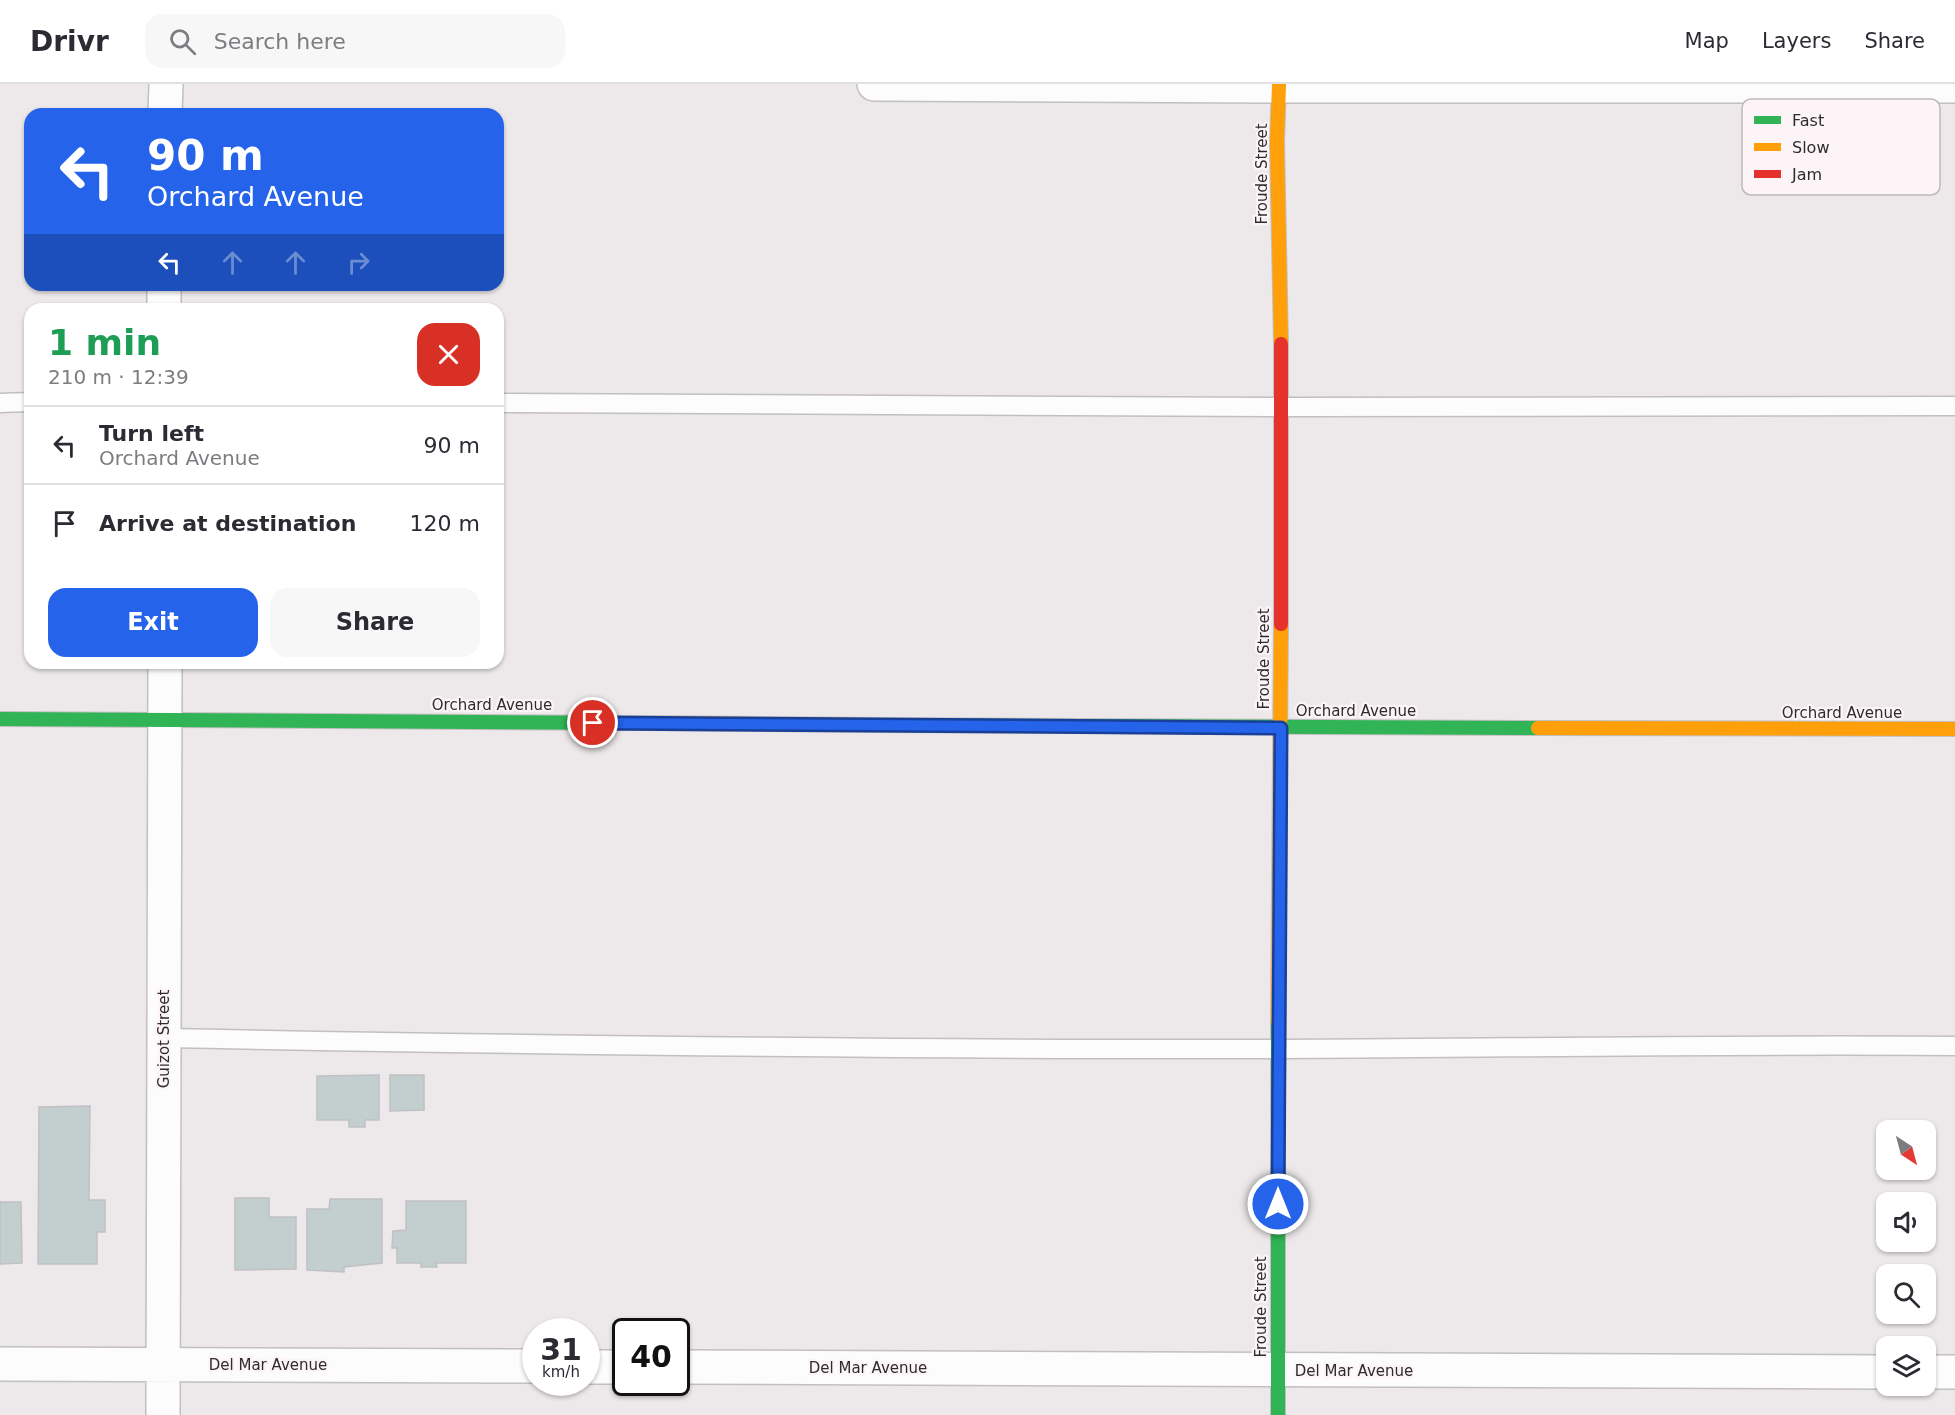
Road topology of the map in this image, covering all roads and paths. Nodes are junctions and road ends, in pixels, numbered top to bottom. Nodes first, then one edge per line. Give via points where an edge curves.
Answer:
1 (166, 84) edge
2 (874, 84) edge
3 (1279, 85) edge
4 (1955, 86) edge
5 (165, 108) edge
6 (0, 402) edge
7 (24, 402) edge
8 (504, 403) edge
9 (1955, 406) edge
10 (1282, 408) junction
11 (165, 669) edge
12 (0, 719) edge
13 (166, 719) junction
14 (1281, 728) junction
15 (1955, 729) edge
16 (164, 1038) junction
17 (1955, 1046) edge
18 (1278, 1049) junction
19 (0, 1364) edge
20 (162, 1364) junction
21 (522, 1366) edge
22 (690, 1367) edge
23 (1277, 1370) junction
24 (1876, 1372) edge
25 (1936, 1372) edge
26 (1955, 1372) edge
27 (163, 1415) edge
28 (1278, 1415) edge

1 - 5 street
2 - 3 street
3 - 4 street
3 - 10 street, Froude Street
6 - 7 lane
8 - 10 lane
9 - 10 lane
10 - 14 street, Froude Street
11 - 13 street, Guizot Street
12 - 13 street, Orchard Avenue
13 - 14 street, Orchard Avenue
13 - 16 street, Guizot Street
14 - 15 street, Orchard Avenue
14 - 18 street, Froude Street
16 - 18 lane
16 - 20 street, Guizot Street
17 - 18 lane
18 - 23 street, Froude Street
19 - 20 street, Del Mar Avenue
20 - 21 street, Del Mar Avenue
20 - 27 street, Guizot Street
22 - 23 street, Del Mar Avenue
23 - 24 street, Del Mar Avenue
23 - 28 street, Froude Street
25 - 26 street

